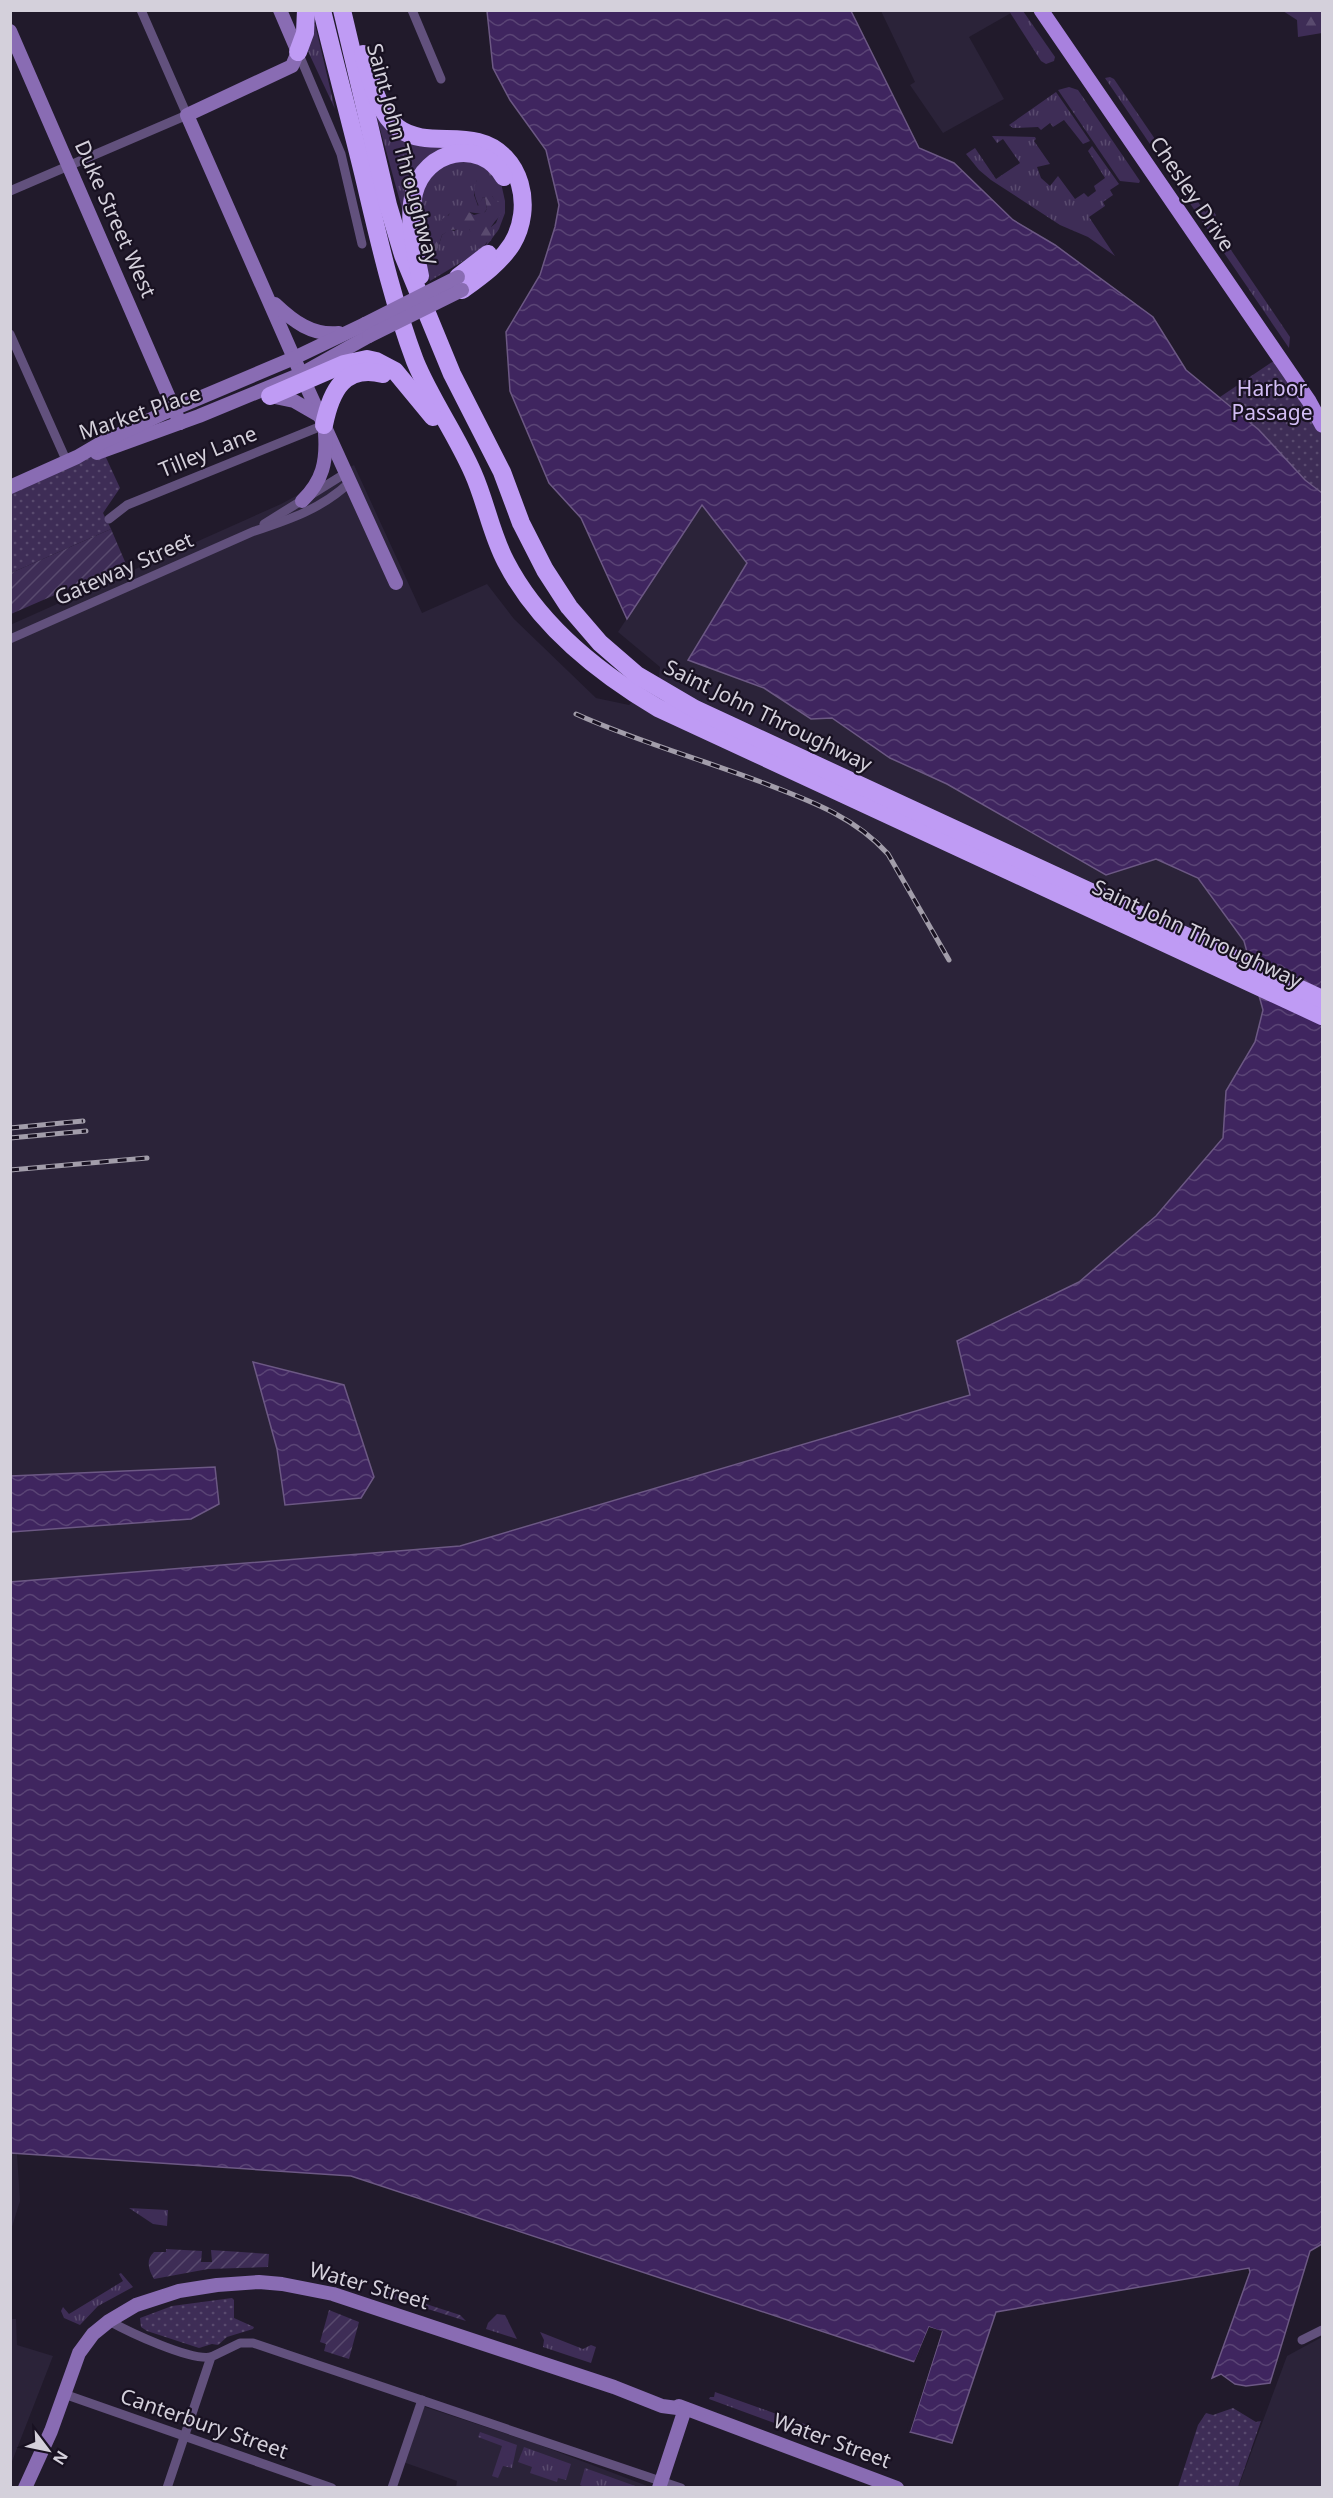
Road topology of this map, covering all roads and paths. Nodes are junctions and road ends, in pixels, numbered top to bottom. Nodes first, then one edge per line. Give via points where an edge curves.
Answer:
1 (141, 10) edge
2 (280, 10) edge
3 (306, 10) edge
4 (322, 10) edge
5 (342, 10) edge
6 (348, 10) edge
7 (412, 10) edge
8 (1041, 10) edge
9 (10, 31) edge
10 (298, 52) junction
11 (441, 79) dead end
12 (187, 115) junction
13 (68, 165) junction
14 (10, 191) edge
15 (362, 244) dead end
16 (387, 267) junction
17 (460, 283) junction
18 (270, 299) junction
19 (430, 325) junction
20 (367, 330) junction
21 (347, 332) junction
22 (10, 333) edge
23 (294, 358) junction
24 (303, 377) junction
25 (407, 385) junction
26 (270, 396) junction
27 (1308, 401) junction
28 (175, 409) junction
29 (1323, 414) edge
30 (199, 416) junction
31 (322, 420) junction
32 (180, 423) junction
33 (1323, 425) edge
34 (72, 460) junction
35 (348, 478) junction
36 (10, 487) edge
37 (302, 501) junction
38 (109, 519) dead end
39 (252, 532) junction
40 (494, 536) junction
41 (396, 583) dead end
42 (10, 639) edge
43 (575, 646) junction
44 (632, 682) junction
45 (1323, 999) edge
46 (1323, 1016) edge
47 (109, 2321) junction
48 (1323, 2330) edge
49 (1302, 2340) dead end
50 (211, 2357) junction
51 (64, 2394) junction
52 (422, 2400) junction
53 (685, 2409) junction
54 (183, 2436) junction
55 (660, 2484) edge
56 (25, 2487) edge
57 (167, 2487) edge
58 (332, 2487) edge
59 (392, 2487) edge
60 (681, 2487) edge
61 (897, 2487) edge

1 - 12 street
2 - 10 street
3 - 10 highway via 305,33
4 - 16 highway, Saint John Throughway
5 - 19 highway, Saint John Throughway via 388,205
6 - 17 highway via 388,119 407,134 479,142 494,149 520,182 523,212 511,244 488,271
7 - 11 street
8 - 27 main road, Chesley Drive
9 - 13 street, Duke Street West
10 - 12 street via 292,66
10 - 15 street via 341,154
12 - 13 street
12 - 18 street
13 - 14 street
13 - 28 street, Duke Street West
16 - 40 highway, Saint John Throughway via 415,360 474,474
16 - 43 highway, Saint John Throughway via 424,359 482,470 519,565
17 - 19 highway via 496,245 512,208 508,183 501,171 480,155 468,152 438,159 427,168 414,193 415,250
17 - 20 street, Market Place, bridge
18 - 21 street via 291,319 308,328 324,333
18 - 23 street
19 - 44 highway, Saint John Throughway via 502,472 544,570 569,607
20 - 21 street, Market Place
20 - 24 street, Market Place
21 - 23 street, Market Place
22 - 34 street
23 - 24 street
23 - 28 street, Market Place
24 - 25 highway via 367,359 395,371
24 - 26 highway
24 - 30 street, Market Place
24 - 31 street
25 - 31 highway via 370,371 350,376 334,392
25 - 40 highway via 450,441
26 - 30 street
26 - 31 street via 294,401
27 - 29 main road, Chesley Drive
27 - 33 main road, Chesley Drive
28 - 32 street, Duke Street West
28 - 34 street, Market Place via 101,442
30 - 32 street, Market Place
31 - 35 street
31 - 37 street via 325,465 314,490
31 - 38 street, Tilley Lane via 127,505
32 - 34 street, Market Place
34 - 36 street
35 - 37 street, Gateway Street
35 - 39 street, Gateway Street via 333,498 289,520
35 - 41 street
37 - 39 street, Gateway Street
39 - 42 street, Gateway Street
40 - 43 highway, Saint John Throughway via 506,563 542,615
43 - 44 highway, Saint John Throughway
44 - 45 highway, Saint John Throughway
44 - 46 highway, Saint John Throughway via 658,708
47 - 50 street via 171,2348
47 - 51 street, Water Street via 85,2345
47 - 53 street, Water Street via 136,2305 197,2288 259,2282 282,2284 389,2311 614,2387 665,2398
48 - 49 street
50 - 52 street via 240,2343 253,2343
50 - 54 street
51 - 54 street, Canterbury Street
51 - 56 street, Water Street
52 - 55 street
52 - 59 street
53 - 55 street
53 - 61 street, Water Street
54 - 57 street
54 - 58 street, Canterbury Street
55 - 60 street

